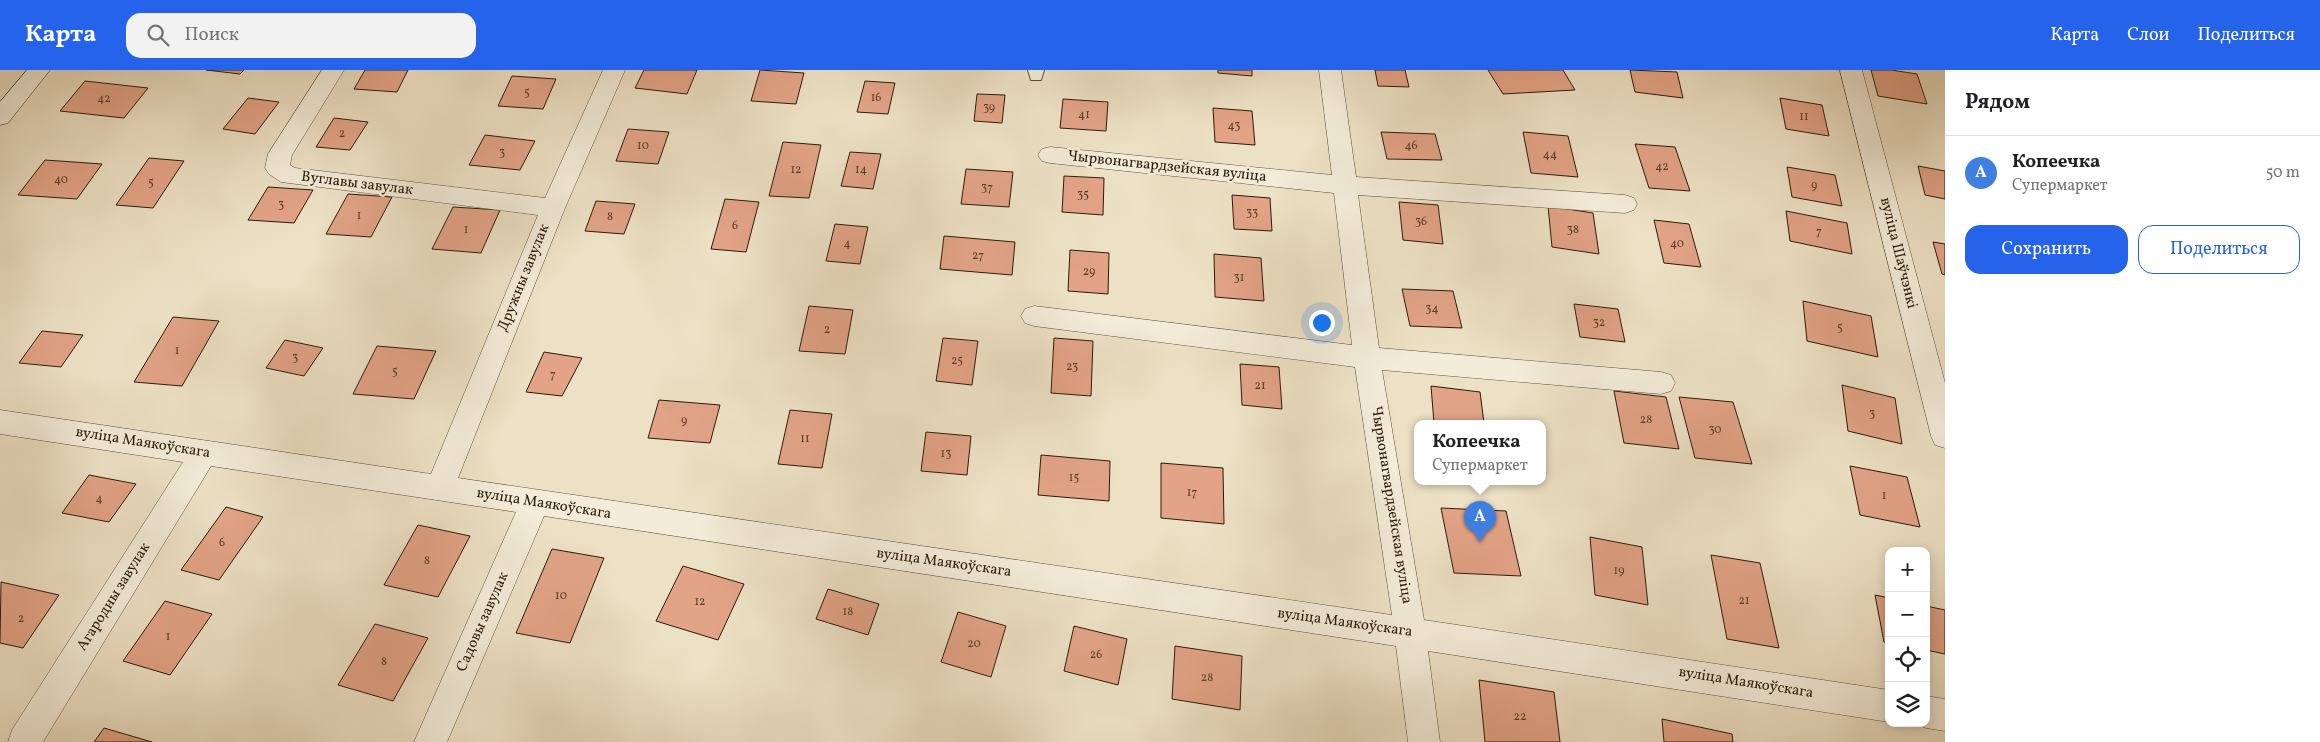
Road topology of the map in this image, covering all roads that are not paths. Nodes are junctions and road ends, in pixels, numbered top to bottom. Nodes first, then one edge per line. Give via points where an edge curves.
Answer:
1 (38, 70) edge
2 (333, 70) edge
3 (614, 70) edge
4 (1330, 70) edge
5 (1851, 70) edge
6 (0, 117) edge
7 (1050, 155) dead end
8 (1345, 185) junction
9 (1625, 204) dead end
10 (553, 208) junction
11 (1034, 316) dead end
12 (1368, 358) junction
13 (1661, 384) dead end
14 (0, 422) edge
15 (1945, 436) edge
16 (204, 453) junction
17 (439, 488) junction
18 (535, 502) junction
19 (1410, 632) junction
20 (1885, 705) edge
21 (1930, 713) edge
22 (1945, 715) edge
23 (24, 742) edge
24 (430, 742) edge
25 (1424, 742) edge

1 - 6 street
2 - 10 street, Вуглавы завулак via 280,154 277,168 289,176
3 - 10 street, Дружны завулак
4 - 8 street, Чырвонагвардзейская вуліца
5 - 15 street, вуліца Шаўчэнкі
7 - 8 street, Чырвонагвардзейская вуліца
8 - 9 street, Чырвонагвардзейская вуліца
8 - 12 street, Чырвонагвардзейская вуліца
10 - 17 street, Дружны завулак
11 - 12 street
12 - 13 street
12 - 19 street, Чырвонагвардзейская вуліца
14 - 16 street, вуліца Маякоўскага
16 - 17 street, вуліца Маякоўскага
16 - 23 street, Агародны завулак
17 - 18 street, вуліца Маякоўскага
18 - 19 street, вуліца Маякоўскага
18 - 24 street, Садовы завулак
19 - 20 street, вуліца Маякоўскага
19 - 25 street, Чырвонагвардзейская вуліца
21 - 22 street

